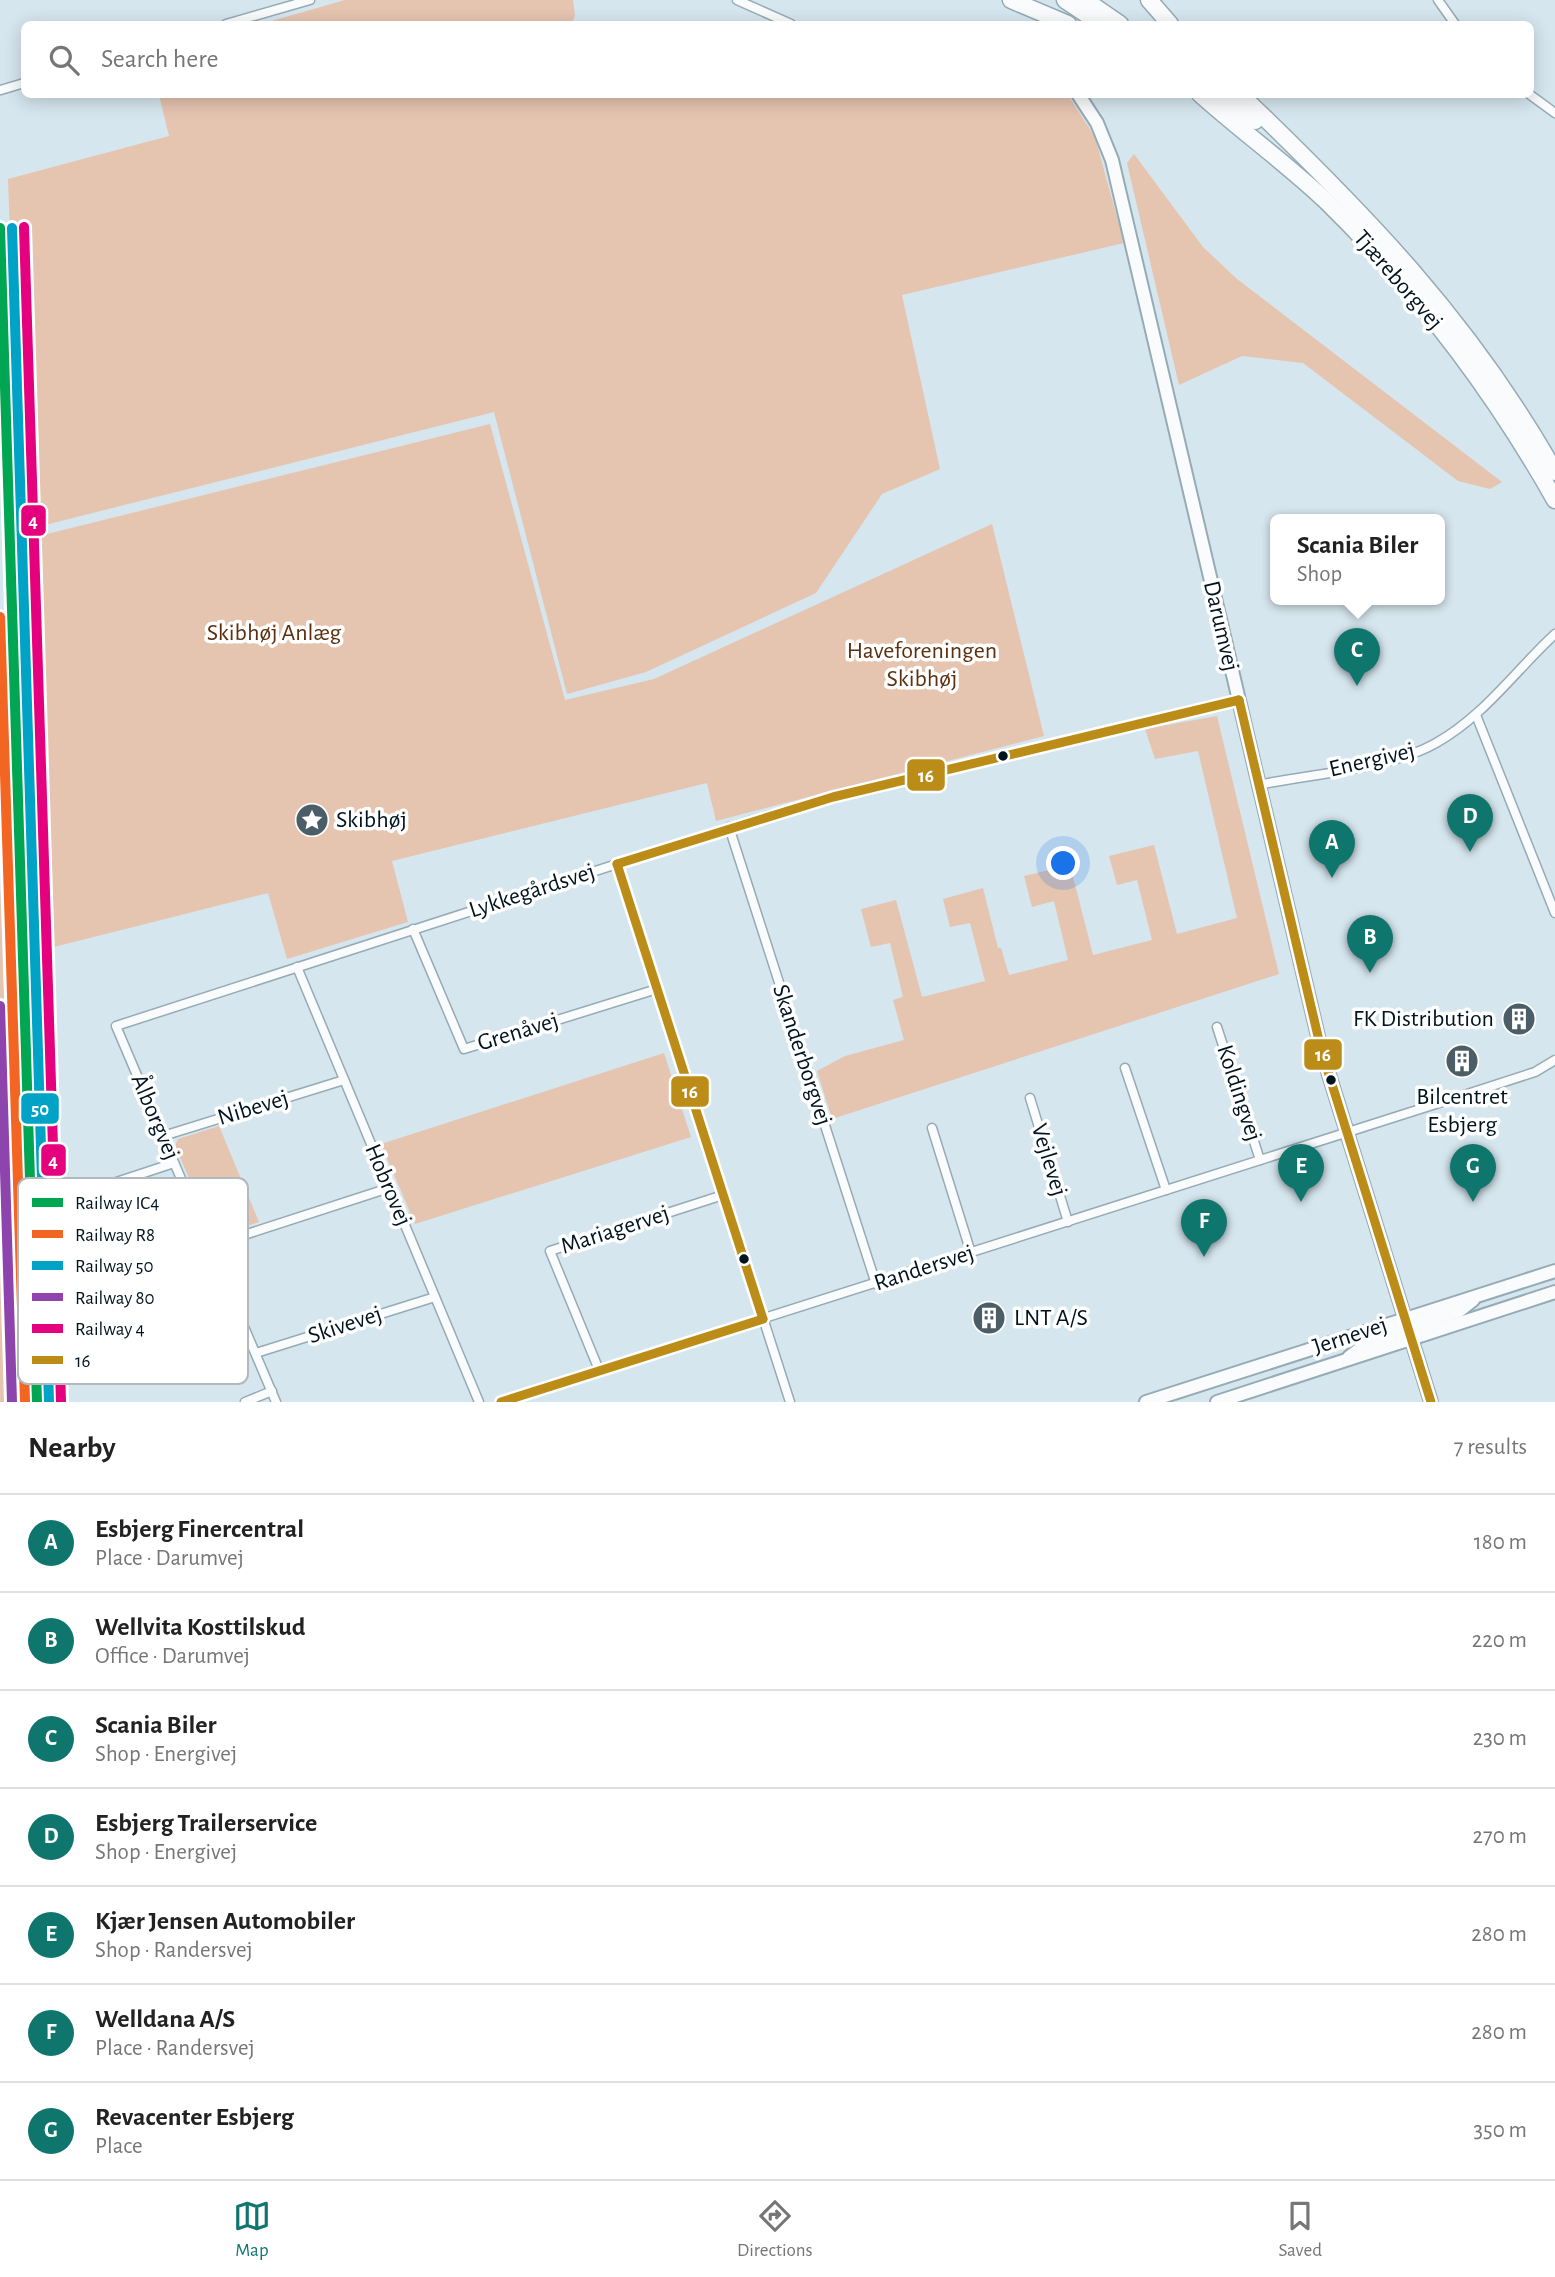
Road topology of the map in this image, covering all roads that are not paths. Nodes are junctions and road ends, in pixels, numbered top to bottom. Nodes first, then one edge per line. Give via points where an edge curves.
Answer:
1 (310, 0) edge
2 (737, 0) edge
3 (1011, 0) edge
4 (1065, 0) edge
5 (1085, 0) edge
6 (1149, 0) edge
7 (1438, 0) edge
8 (236, 21) edge
9 (784, 21) edge
10 (1061, 21) edge
11 (1096, 21) edge
12 (1116, 21) edge
13 (1167, 21) edge
14 (1453, 21) edge
15 (21, 84) edge
16 (1, 90) edge
17 (1081, 98) edge
18 (1244, 98) edge
19 (1534, 98) edge
20 (1218, 101) edge
21 (1555, 113) edge
22 (1321, 172) junction
23 (1555, 472) edge
24 (1555, 500) edge
25 (1555, 635) edge
26 (1238, 700) junction
27 (1476, 715) junction
28 (1258, 785) junction
29 (729, 827) junction
30 (617, 864) junction
31 (1555, 913) edge
32 (413, 929) junction
33 (297, 967) junction
34 (657, 989) junction
35 (116, 1026) joint
36 (1217, 1027) dead end
37 (1555, 1060) edge
38 (1125, 1068) dead end
39 (344, 1080) junction
40 (1030, 1098) dead end
41 (932, 1128) dead end
42 (1346, 1132) junction
43 (163, 1136) junction
44 (1260, 1160) junction
45 (174, 1163) junction
46 (128, 1178) edge
47 (181, 1178) edge
48 (389, 1188) junction
49 (1166, 1191) junction
50 (723, 1195) junction
51 (1069, 1222) junction
52 (248, 1234) edge
53 (971, 1253) junction
54 (1555, 1271) edge
55 (876, 1284) junction
56 (1555, 1292) edge
57 (1479, 1295) junction
58 (435, 1297) junction
59 (1403, 1319) junction
60 (763, 1320) junction
61 (248, 1334) edge
62 (1410, 1340) junction
63 (256, 1353) junction
64 (1343, 1362) junction
65 (599, 1370) junction
66 (272, 1391) junction
67 (245, 1402) edge
68 (276, 1402) edge
69 (479, 1402) edge
70 (501, 1402) edge
71 (790, 1402) edge
72 (1146, 1402) edge
73 (1217, 1402) edge
74 (1431, 1402) edge

1 - 8 street
2 - 9 street
3 - 10 highway
4 - 11 highway
5 - 12 highway
6 - 13 highway
7 - 14 street
15 - 16 street
17 - 26 street, Darumvej via 1112,160
18 - 22 highway, Tjæreborgvej
19 - 21 street
20 - 22 highway, Tjæreborgvej
20 - 24 highway, Tjæreborgvej via 1325,200 1423,305 1474,371
22 - 23 highway, Tjæreborgvej via 1402,256 1471,340
25 - 27 street, Energivej
26 - 28 street, Darumvej
26 - 29 street, Lykkegårdsvej via 865,789
27 - 28 street, Energivej via 1436,744 1393,760
27 - 31 street
28 - 42 street, Darumvej via 1321,1049
29 - 30 street, Lykkegårdsvej
29 - 55 street, Skanderborgvej
30 - 32 street, Lykkegårdsvej
30 - 34 street
32 - 33 street, Lykkegårdsvej
32 - 34 street, Grenåvej via 464,1049
33 - 35 street, Lykkegårdsvej
33 - 39 street, Hobrovej
34 - 50 street
35 - 43 street, Ålborgvej
36 - 44 street, Koldingvej
37 - 42 street via 1535,1072
38 - 49 street
39 - 43 street, Nibevej
39 - 48 street, Hobrovej
40 - 51 street, Vejlevej
41 - 53 street
42 - 44 street, Randersvej
42 - 59 street, Darumvej
43 - 45 street, Ålborgvej
44 - 49 street, Randersvej
45 - 46 street
45 - 47 street, Ålborgvej
48 - 52 street
48 - 58 street, Hobrovej
49 - 51 street, Randersvej
50 - 60 street
50 - 65 street, Mariagervej via 550,1251
51 - 53 street, Randersvej
53 - 55 street, Randersvej
54 - 57 street, Jernevej
55 - 60 street, Randersvej
56 - 62 street, Jernevej
57 - 59 street, Jernevej
57 - 62 street via 1458,1311 1414,1326
58 - 63 street, Skivevej
58 - 69 street, Hobrovej
59 - 62 street, Darumvej
59 - 64 street via 1399,1332 1365,1345
59 - 72 street, Jernevej
60 - 65 street, Randersvej
60 - 71 street
61 - 63 street, Ålborgvej
62 - 64 street, Jernevej
62 - 74 street, Darumvej
63 - 66 street, Ålborgvej
64 - 73 street, Jernevej
65 - 70 street, Randersvej
66 - 67 street
66 - 68 street, Ålborgvej

